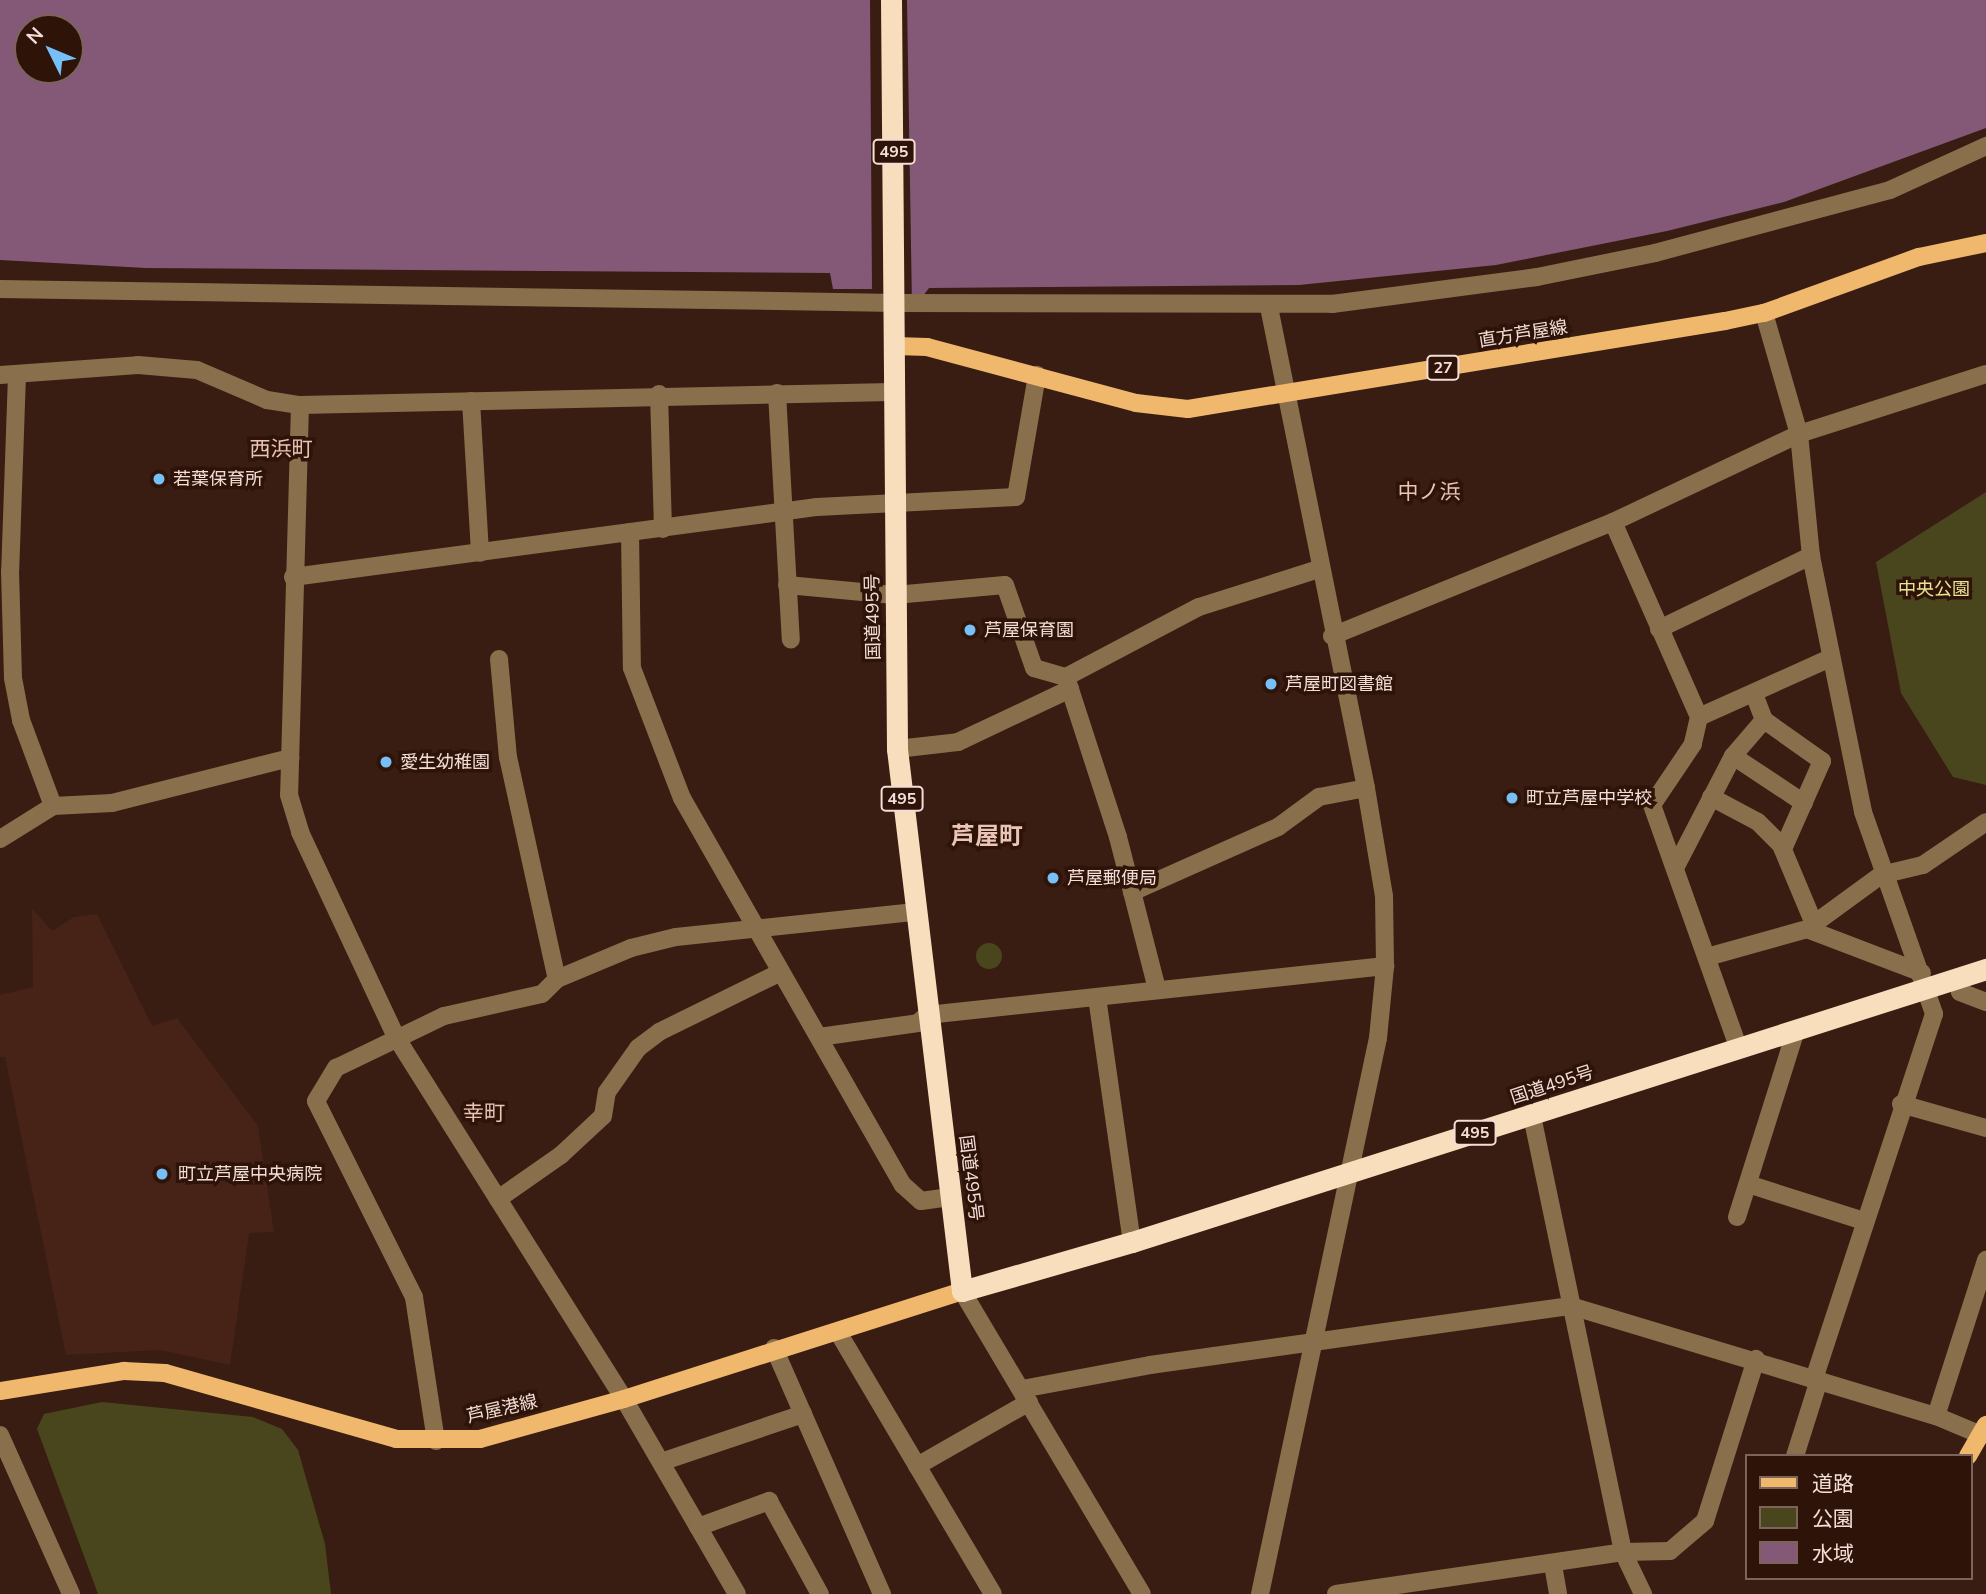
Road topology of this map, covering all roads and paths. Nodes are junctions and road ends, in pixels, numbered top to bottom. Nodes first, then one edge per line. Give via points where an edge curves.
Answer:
1 (891, 0) edge
2 (1985, 150) edge
3 (1986, 243) edge
4 (0, 289) edge
5 (897, 303) junction
6 (1269, 305) junction
7 (1764, 313) junction
8 (896, 346) junction
9 (1986, 374) edge
10 (9, 375) edge
11 (1037, 375) junction
12 (892, 392) junction
13 (777, 393) junction
14 (659, 394) junction
15 (1284, 397) junction
16 (471, 401) junction
17 (300, 405) junction
18 (1799, 434) junction
19 (893, 500) junction
20 (781, 512) junction
21 (1613, 522) junction
22 (663, 528) junction
23 (630, 532) junction
24 (480, 553) junction
25 (1811, 556) junction
26 (1319, 569) junction
27 (293, 577) junction
28 (787, 585) junction
29 (895, 595) junction
30 (1659, 629) junction
31 (1332, 636) junction
32 (791, 640) dead end
33 (1830, 658) junction
34 (499, 659) dead end
35 (1068, 683) junction
36 (1754, 694) junction
37 (1699, 717) junction
38 (1764, 720) junction
39 (897, 749) junction
40 (1733, 756) junction
41 (290, 758) junction
42 (1366, 788) junction
43 (1711, 797) junction
44 (1804, 803) junction
45 (53, 806) junction
46 (1986, 822) edge
47 (0, 839) edge
48 (1783, 849) junction
49 (1675, 868) junction
50 (1881, 875) junction
51 (1132, 892) junction
52 (913, 912) junction
53 (752, 927) junction
54 (1811, 927) junction
55 (1707, 957) junction
56 (1385, 966) junction
57 (1986, 969) edge
58 (779, 973) junction
59 (1956, 978) junction
60 (557, 979) junction
61 (1925, 980) junction
62 (1157, 989) junction
63 (1097, 997) junction
64 (1986, 1002) edge
65 (928, 1015) junction
66 (1796, 1030) junction
67 (396, 1037) junction
68 (819, 1037) junction
69 (1739, 1048) junction
70 (1901, 1104) junction
71 (1532, 1116) junction
72 (1986, 1128) edge
73 (1349, 1171) junction
74 (1748, 1184) junction
75 (950, 1197) junction
76 (498, 1199) junction
77 (1737, 1217) dead end
78 (1864, 1221) junction
79 (1132, 1242) junction
80 (1986, 1260) edge
81 (962, 1291) junction
82 (1571, 1306) junction
83 (838, 1332) junction
84 (1313, 1343) junction
85 (774, 1348) junction
86 (1756, 1359) junction
87 (1816, 1379) junction
88 (0, 1391) edge
89 (1026, 1396) junction
90 (624, 1399) junction
91 (803, 1415) junction
92 (1936, 1416) junction
93 (1983, 1430) edge
94 (0, 1435) edge
95 (436, 1441) junction
96 (1796, 1454) edge
97 (1969, 1454) edge
98 (661, 1462) junction
99 (918, 1466) junction
100 (698, 1527) junction
101 (1623, 1552) junction
102 (1553, 1565) junction
103 (1395, 1590) edge
104 (71, 1594) edge
105 (737, 1594) edge
106 (820, 1594) edge
107 (882, 1594) edge
108 (993, 1594) edge
109 (1142, 1594) edge
110 (1260, 1594) edge
111 (1336, 1594) edge
112 (1558, 1594) edge
113 (1643, 1594) edge

1 - 5 highway, 国道495号 / 495
2 - 6 street via 1890,190 1655,253 1414,294
3 - 7 main road, 直方芦屋線 / 27 via 1919,257
4 - 5 street
5 - 6 street
5 - 8 highway, 国道495号 / 495
6 - 15 street
7 - 15 main road, 直方芦屋線 / 27
7 - 18 street
8 - 11 main road, 直方芦屋線 / 27 via 927,347
8 - 12 highway, 国道495号 / 495
9 - 18 street
10 - 17 street via 138,365 197,370 267,400
10 - 45 street via 13,678 21,720
11 - 15 main road, 直方芦屋線 / 27 via 1136,403 1188,409
11 - 19 street via 1016,497
12 - 13 street
12 - 19 highway, 国道495号 / 495
13 - 14 street
13 - 20 street
14 - 16 street
14 - 22 street
15 - 26 street
16 - 17 street
16 - 24 street
17 - 27 street
18 - 21 street
18 - 25 street
19 - 20 street
19 - 29 highway, 国道495号 / 495
20 - 22 street
20 - 28 street
21 - 30 street
21 - 31 street
22 - 23 street
23 - 24 street
23 - 53 street via 632,668 682,798
24 - 27 street
25 - 30 street
25 - 33 street
26 - 31 street
26 - 35 street via 1199,607
27 - 41 street
28 - 29 street
28 - 32 street
29 - 35 street via 1005,585 1034,668
29 - 39 highway, 国道495号 / 495
30 - 37 street
31 - 42 street
33 - 36 street
33 - 50 street
34 - 60 street via 508,757
35 - 39 street via 958,742
35 - 51 street
36 - 37 street
36 - 38 street
37 - 49 street via 1693,744 1653,805
38 - 40 street
38 - 44 street via 1822,761
39 - 52 highway, 国道495号 / 495
40 - 43 street
40 - 44 street
41 - 45 street via 112,803
41 - 67 street via 289,795 300,832
42 - 51 street via 1319,797 1278,827
42 - 56 street via 1384,895
43 - 48 street via 1758,822
43 - 49 street
44 - 48 street
45 - 47 street
46 - 50 street via 1923,865
48 - 54 street
49 - 55 street
50 - 54 street
50 - 61 street
51 - 62 street
52 - 53 street
52 - 65 highway, 国道495号 / 495
53 - 58 street
53 - 60 street via 631,948
54 - 55 street
54 - 61 street
55 - 69 street
56 - 62 street
56 - 73 street via 1378,1038
57 - 59 highway, 国道495号 / 495
58 - 68 street
58 - 76 street via 659,1032 638,1048 607,1092 603,1116 561,1155
59 - 61 highway, 国道495号 / 495
59 - 64 street via 1960,992
60 - 67 street via 542,994 444,1016
61 - 66 highway, 国道495号 / 495
61 - 70 street via 1934,1014
62 - 63 street
63 - 65 street
63 - 79 street
65 - 68 street via 918,1023
65 - 75 highway, 国道495号 / 495
66 - 69 highway, 国道495号 / 495
66 - 74 street
67 - 76 street
67 - 95 street via 336,1068 316,1101 414,1297
68 - 75 street via 912,1197
69 - 71 highway, 国道495号 / 495
70 - 72 street
70 - 78 street
71 - 73 highway, 国道495号 / 495
71 - 82 street
73 - 79 highway, 国道495号 / 495
73 - 84 street
74 - 77 street
74 - 78 street
75 - 81 highway, 国道495号 / 495
76 - 90 street
78 - 87 street
79 - 81 highway, 国道495号 / 495
80 - 92 street
81 - 83 main road, 芦屋港線
81 - 89 street
82 - 84 street
82 - 86 street
82 - 101 street
83 - 85 main road, 芦屋港線
83 - 99 street
84 - 89 street
84 - 110 street
85 - 90 main road, 芦屋港線
85 - 91 street
86 - 87 street
86 - 101 street via 1705,1521 1670,1551
87 - 92 street
87 - 96 street
88 - 95 main road, 芦屋港線 via 124,1371 164,1374 196,1378 352,1428
89 - 99 street
89 - 109 street
90 - 95 main road, 芦屋港線 via 480,1439
90 - 98 street
91 - 98 street
91 - 107 street
92 - 93 street
93 - 97 main road
94 - 104 street
98 - 100 street
99 - 108 street
100 - 105 street
100 - 106 street via 769,1501
101 - 102 street
101 - 113 street
102 - 103 street
102 - 112 street
103 - 111 street

